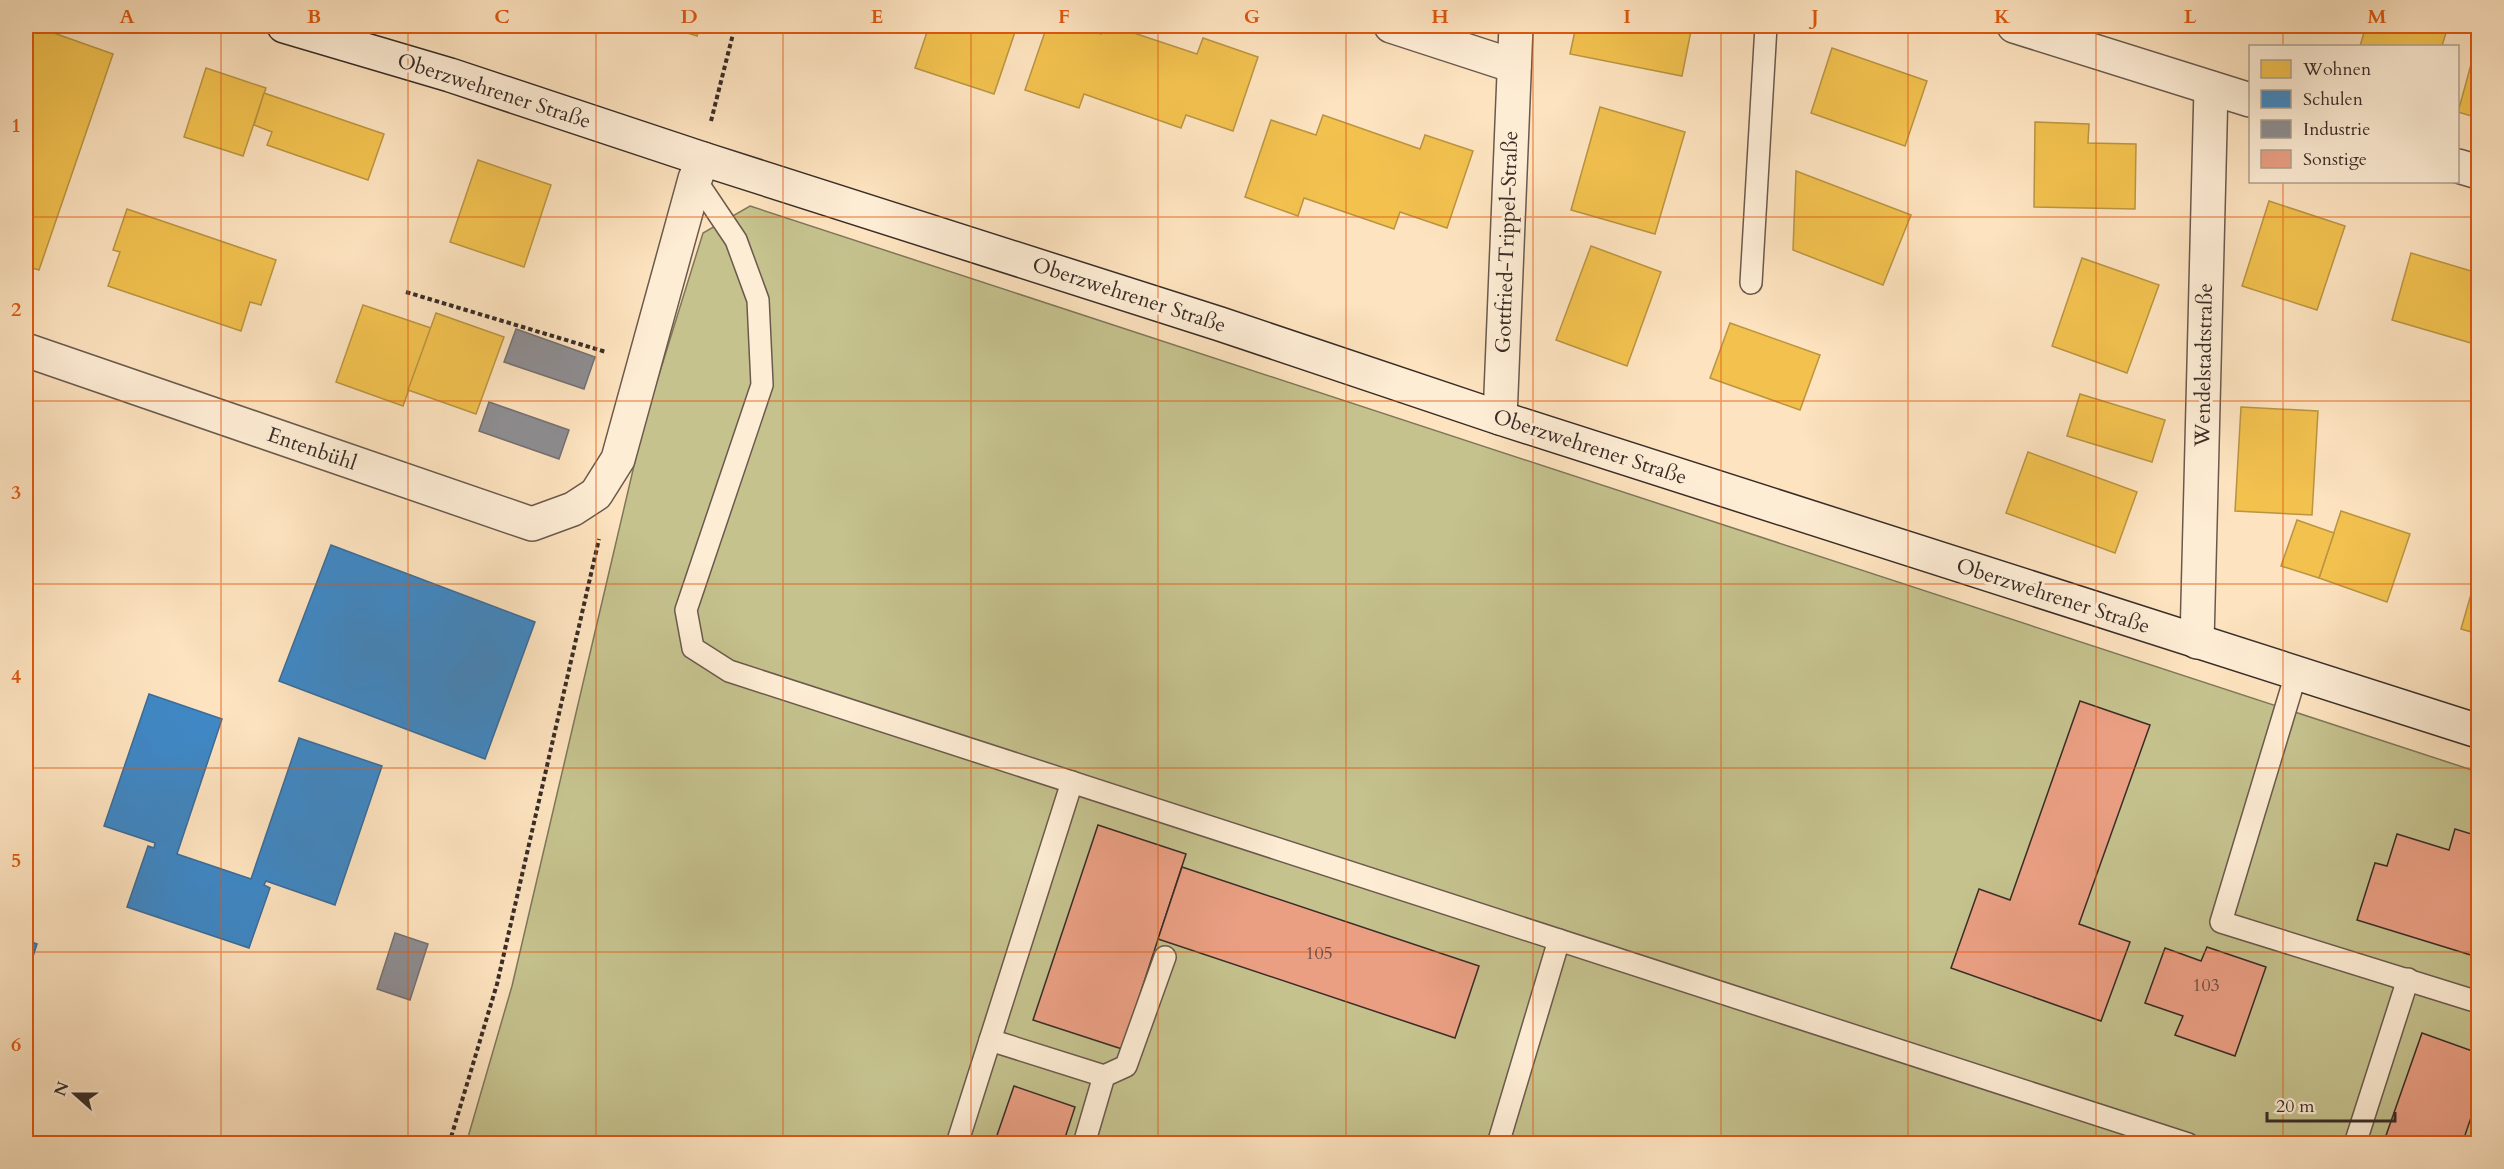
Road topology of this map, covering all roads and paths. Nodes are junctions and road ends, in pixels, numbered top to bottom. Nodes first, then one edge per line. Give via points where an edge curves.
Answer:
1 (284, 26) edge
2 (735, 26) edge
3 (1391, 26) edge
4 (1516, 26) edge
5 (1766, 26) edge
6 (2014, 26) edge
7 (2062, 33) edge
8 (1514, 66) junction
9 (2211, 88) junction
10 (2249, 100) edge
11 (2459, 167) edge
12 (699, 169) junction
13 (2478, 172) edge
14 (1751, 283) dead end
15 (406, 292) dead end
16 (26, 350) edge
17 (644, 363) junction
18 (1500, 418) junction
19 (596, 494) junction
20 (2198, 642) junction
21 (2296, 674) junction
22 (2478, 731) edge
23 (1072, 782) junction
24 (1559, 940) junction
25 (1165, 957) dead end
26 (2408, 979) junction
27 (2478, 1002) edge
28 (990, 1040) junction
29 (1104, 1076) junction
30 (449, 1143) edge
31 (957, 1143) edge
32 (1084, 1143) edge
33 (1498, 1143) edge
34 (2188, 1143) edge
35 (2355, 1143) edge

1 - 12 street, Oberzwehrener Straße via 450,75
2 - 12 path
3 - 8 street
4 - 8 street, Gottfried-Trippel-Straße
5 - 14 lane
6 - 7 street
7 - 9 street
8 - 18 street, Gottfried-Trippel-Straße
9 - 10 street
9 - 20 street, Wendelstadtstraße
11 - 13 street
12 - 17 street
12 - 18 street, Oberzwehrener Straße via 1220,324
12 - 23 lane via 736,240 758,300 762,385 686,610 693,648 729,671
15 - 17 path
16 - 19 street, Entenbühl via 532,524
17 - 19 street via 618,459
18 - 20 street, Oberzwehrener Straße
19 - 30 path via 604,521 497,984
20 - 21 street, Oberzwehrener Straße
21 - 22 street, Oberzwehrener Straße
21 - 26 lane via 2221,922
23 - 24 lane
23 - 28 lane
24 - 33 lane
24 - 34 lane
25 - 29 lane via 1126,1066
26 - 27 lane
26 - 35 lane
28 - 29 lane
28 - 31 lane
29 - 32 lane

